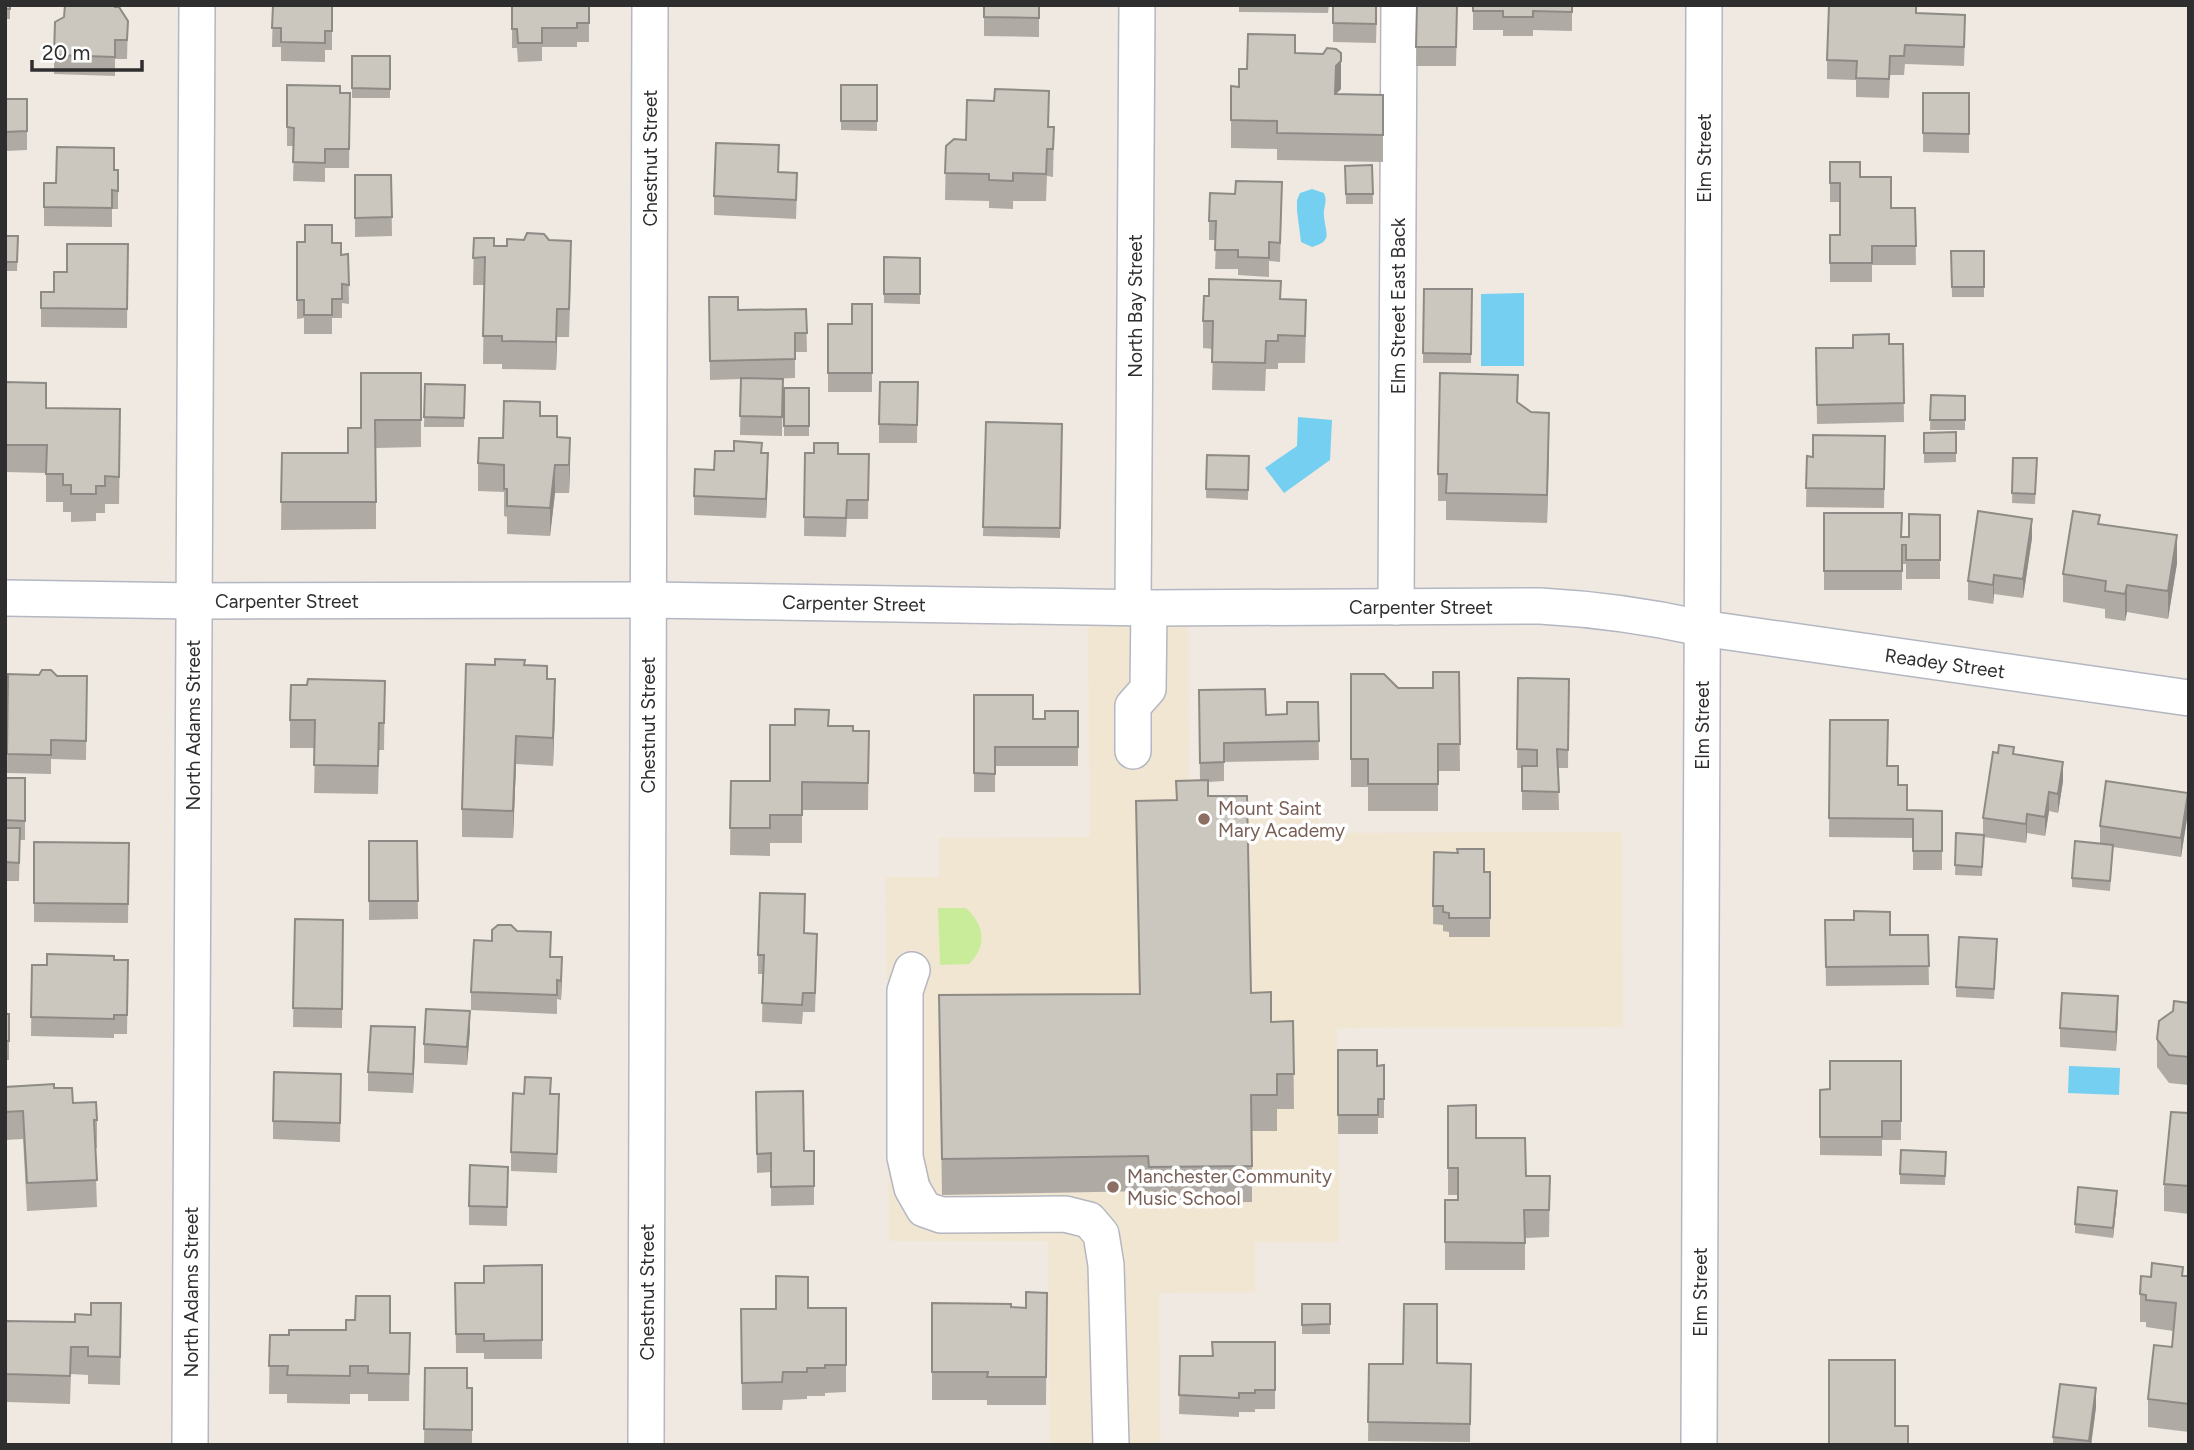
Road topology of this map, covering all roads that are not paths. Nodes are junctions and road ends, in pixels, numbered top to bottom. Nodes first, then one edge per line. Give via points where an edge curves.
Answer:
1 (197, 5) edge
2 (650, 5) edge
3 (1137, 5) edge
4 (1399, 5) edge
5 (1704, 5) edge
6 (5, 598) edge
7 (649, 600) junction
8 (194, 601) junction
9 (1141, 607) junction
10 (1396, 607) junction
11 (1701, 628) junction
12 (2189, 698) edge
13 (1133, 751) dead end
14 (912, 970) dead end
15 (190, 1445) edge
16 (646, 1445) edge
17 (1111, 1445) edge
18 (1699, 1445) edge

1 - 8 street, North Adams Street
2 - 7 street, Chestnut Street
3 - 9 street, North Bay Street
4 - 10 street, Elm Street East Back
5 - 11 street, Elm Street
6 - 8 street, Carpenter Street
7 - 8 street, Carpenter Street
7 - 9 street, Carpenter Street
7 - 16 street, Chestnut Street
8 - 15 street, North Adams Street
9 - 10 street, Carpenter Street
9 - 13 street, North Bay Street via 1148,689 1133,706
10 - 11 street, Carpenter Street via 1596,609
11 - 12 street, Readey Street
11 - 18 street, Elm Street
14 - 17 street via 905,990 905,1157 912,1188 924,1209 942,1215 1065,1214 1089,1220 1101,1234

